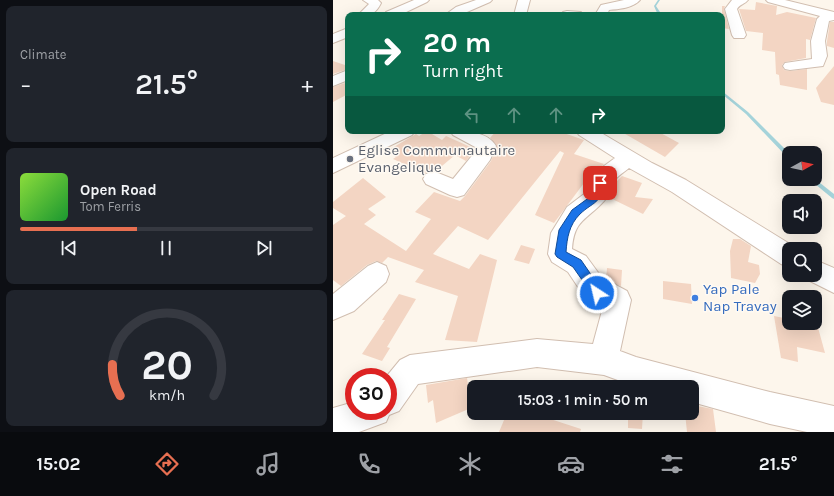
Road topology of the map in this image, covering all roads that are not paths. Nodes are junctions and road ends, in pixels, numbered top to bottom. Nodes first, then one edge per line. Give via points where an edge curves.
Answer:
1 (369, 0) edge
2 (423, 0) edge
3 (486, 0) edge
4 (524, 0) edge
5 (634, 0) edge
6 (742, 0) edge
7 (772, 0) edge
8 (368, 12) edge
9 (397, 12) edge
10 (456, 12) edge
11 (521, 12) edge
12 (602, 12) edge
13 (833, 16) edge
14 (345, 33) edge
15 (739, 35) dead end
16 (333, 39) edge
17 (791, 66) dead end
18 (400, 134) edge
19 (465, 134) edge
20 (596, 134) edge
21 (629, 158) junction
22 (333, 166) edge
23 (433, 179) dead end
24 (782, 252) edge
25 (377, 274) dead end
26 (822, 275) edge
27 (834, 281) edge
28 (333, 307) edge
29 (604, 360) junction
30 (397, 388) edge
31 (346, 420) edge
32 (834, 422) edge
33 (333, 424) edge

1 - 8 street via 375,3
2 - 9 street
3 - 10 street
4 - 11 street
5 - 12 street via 622,5 605,7
6 - 15 street via 736,2 731,9
7 - 13 street
13 - 17 street via 823,19 818,41 818,63
14 - 16 street
18 - 22 street
19 - 23 street via 487,146 483,155 457,189
20 - 21 street
21 - 24 street via 679,186
21 - 29 street via 600,183 597,195 575,212 562,233 560,254 577,264 597,293 617,300
25 - 28 street via 345,302
26 - 27 street
29 - 30 street via 537,353 424,367 410,370
29 - 32 street via 636,372 770,408
31 - 33 street

